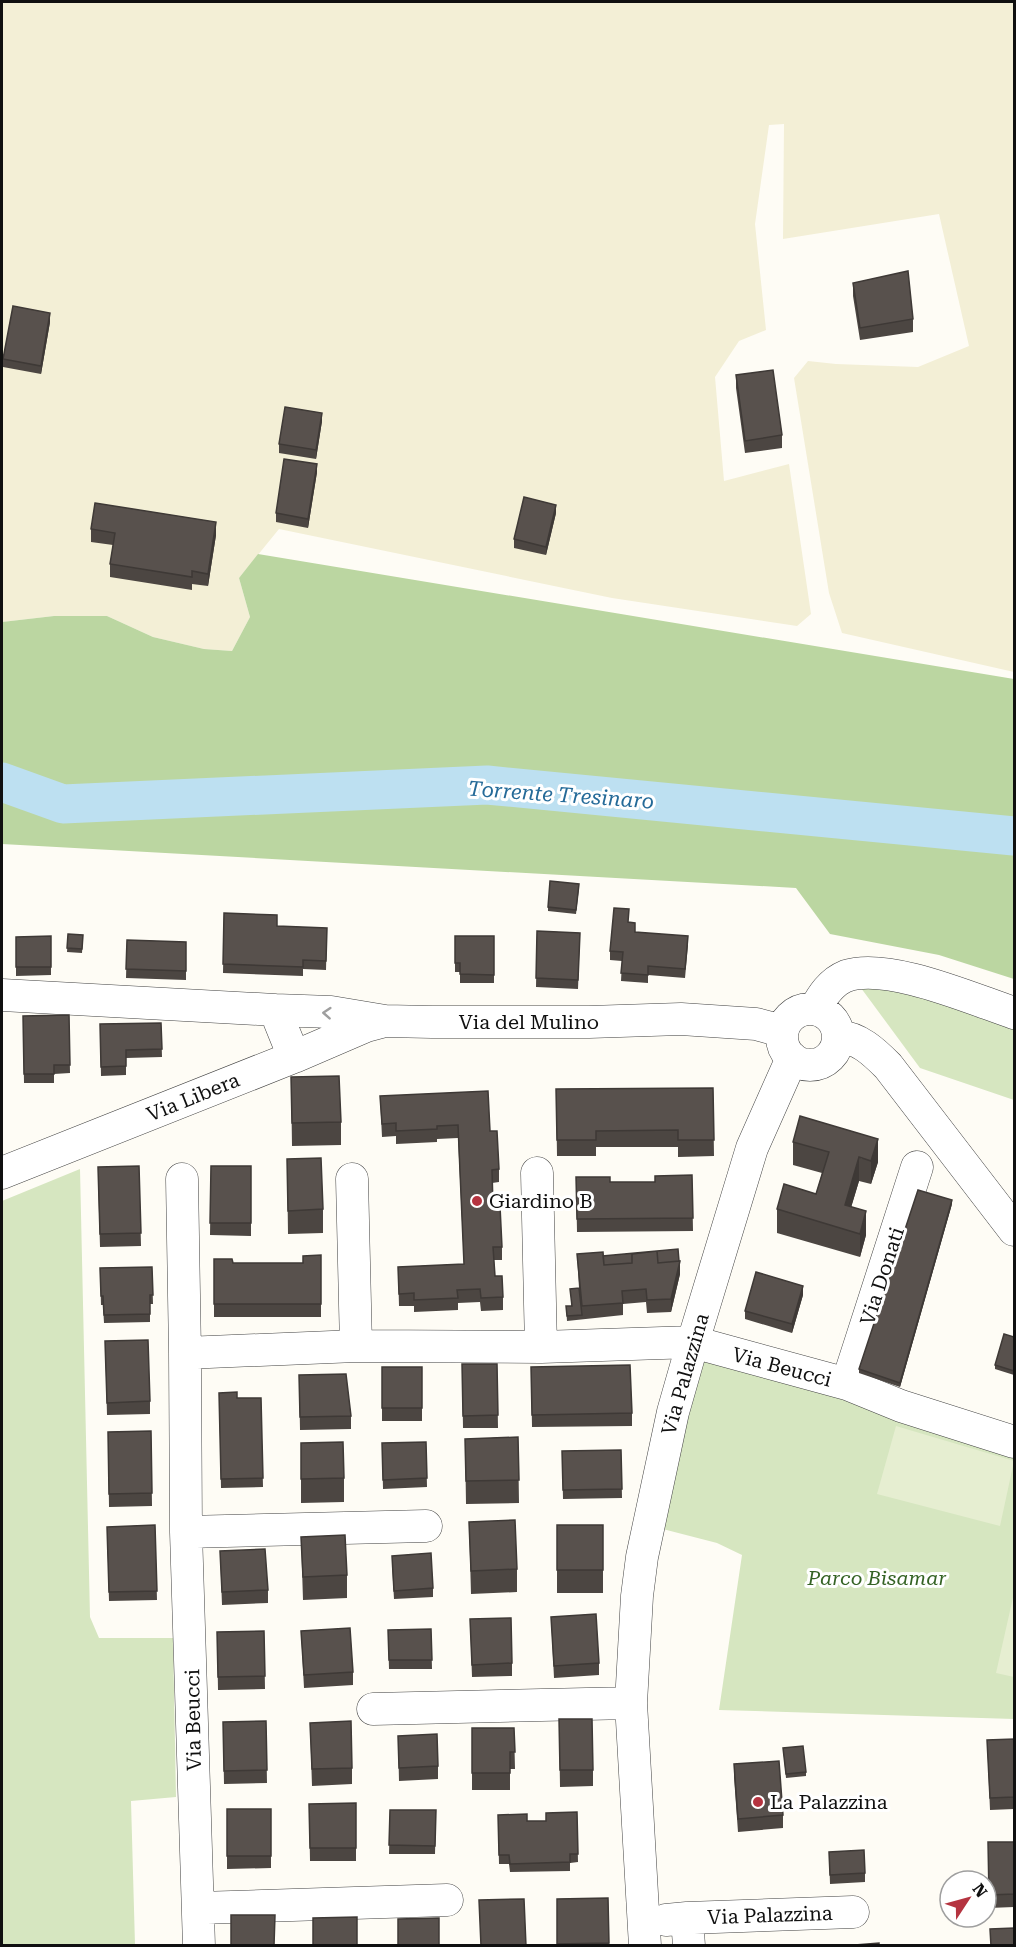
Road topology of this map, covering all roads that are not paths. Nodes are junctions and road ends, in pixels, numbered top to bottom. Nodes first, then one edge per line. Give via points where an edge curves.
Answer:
1 (2, 994) edge
2 (815, 1009) junction
3 (274, 1010) junction
4 (1014, 1013) edge
5 (385, 1021) junction
6 (838, 1036) junction
7 (787, 1045) junction
8 (294, 1057) junction
9 (917, 1167) dead end
10 (2, 1173) edge
11 (537, 1173) dead end
12 (182, 1179) dead end
13 (352, 1179) dead end
14 (1014, 1230) edge
15 (693, 1342) junction
16 (356, 1346) junction
17 (541, 1347) junction
18 (185, 1353) junction
19 (847, 1384) junction
20 (1014, 1442) edge
21 (426, 1526) dead end
22 (186, 1532) junction
23 (632, 1703) junction
24 (373, 1708) dead end
25 (447, 1900) dead end
26 (199, 1908) junction
27 (853, 1912) dead end
28 (688, 1932) edge
29 (645, 1934) edge
30 (199, 1946) edge

1 - 3 street, Via del Mulino
2 - 4 street via 822,994 844,977 866,972 942,988
2 - 6 street via 828,1016
2 - 7 street via 798,1011 785,1023
5 -> 3 street, Via del Mulino via 331,1012
3 - 8 street
5 - 7 street, Via del Mulino via 681,1019 756,1024
5 - 8 street, Via Libera
6 - 7 street via 826,1059 809,1065 800,1063
6 - 14 street via 859,1041 888,1066
7 - 15 street, Via Palazzina
8 - 10 street, Via Libera
9 - 19 street, Via Donati
11 - 17 street
12 - 18 street, Via Beucci
13 - 16 street
15 - 17 street, Via Beucci
15 - 19 street, Via Beucci
15 - 23 street, Via Palazzina via 673,1412 642,1557
16 - 17 street, Via Beucci
16 - 18 street, Via Beucci
18 - 22 street, Via Beucci
19 - 20 street, Via Beucci via 901,1406
21 - 22 street
22 - 26 street, Via Beucci
23 - 24 street
23 - 29 street, Via Palazzina
25 - 26 street
26 - 30 street, Via Beucci
27 - 28 street, Via Palazzina
28 - 29 street, Via Palazzina

